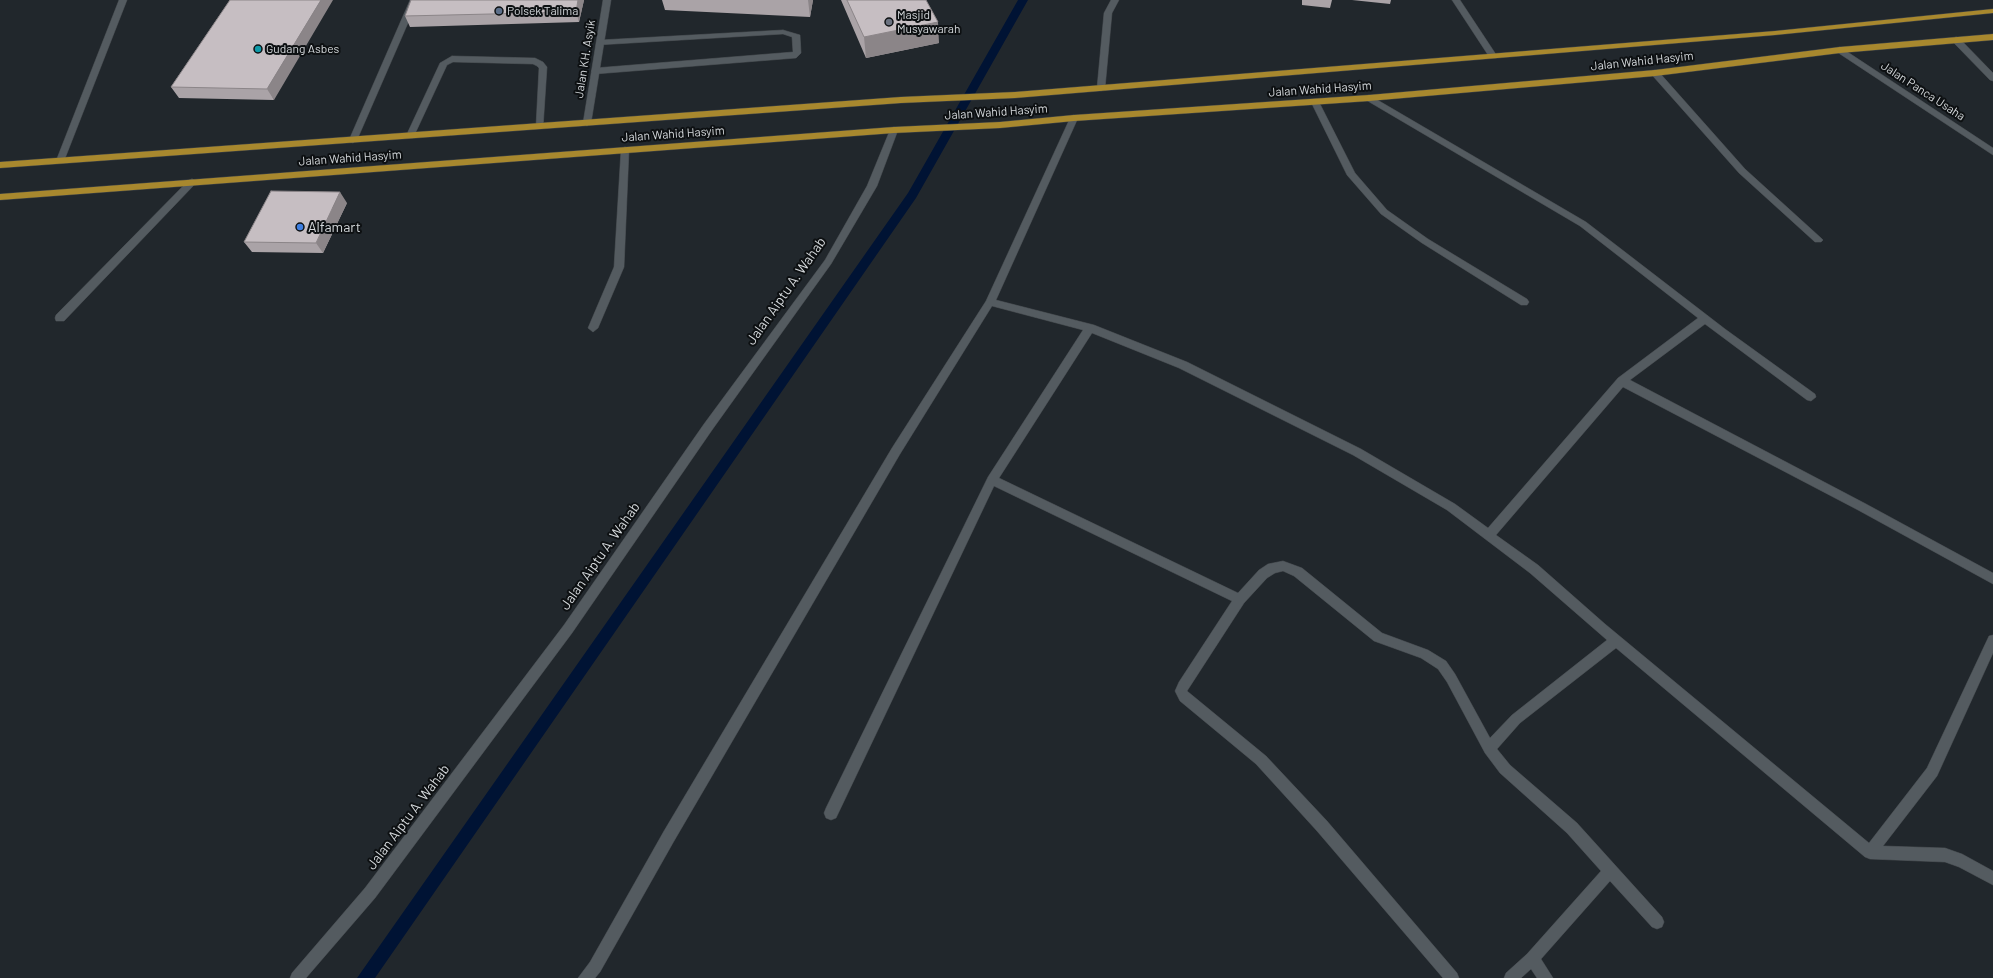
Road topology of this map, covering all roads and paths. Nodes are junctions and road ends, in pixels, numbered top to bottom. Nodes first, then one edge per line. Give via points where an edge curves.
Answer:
1 (123, 0) edge
2 (414, 0) edge
3 (607, 0) edge
4 (1115, 0) edge
5 (1456, 0) edge
6 (1993, 10) edge
7 (1993, 37) edge
8 (1956, 40) junction
9 (600, 44) junction
10 (1840, 50) junction
11 (1493, 56) junction
12 (595, 71) junction
13 (1655, 73) junction
14 (1993, 78) edge
15 (1101, 88) junction
16 (1369, 98) junction
17 (1315, 102) junction
18 (1074, 118) junction
19 (587, 123) junction
20 (540, 126) junction
21 (899, 130) junction
22 (410, 136) junction
23 (353, 140) junction
24 (625, 150) junction
25 (1993, 152) edge
26 (60, 161) junction
27 (0, 165) edge
28 (192, 182) junction
29 (0, 196) edge
30 (1818, 240) dead end
31 (990, 302) junction
32 (1524, 302) dead end
33 (60, 318) dead end
34 (1705, 318) junction
35 (593, 328) dead end
36 (1090, 328) junction
37 (1622, 381) junction
38 (1811, 397) dead end
39 (992, 480) junction
40 (1490, 534) junction
41 (1993, 579) edge
42 (1240, 599) junction
43 (1616, 640) junction
44 (1993, 640) edge
45 (1489, 749) junction
46 (831, 813) dead end
47 (1870, 852) junction
48 (1610, 871) junction
49 (1993, 878) edge
50 (1657, 922) dead end
51 (1532, 959) junction
52 (297, 978) edge
53 (585, 978) edge
54 (1452, 978) edge
55 (1510, 978) edge
56 (1546, 978) edge

1 - 26 street
2 - 23 street
3 - 9 street, Jalan KH. Asyik
4 - 15 street via 1108,13
5 - 11 street
6 - 11 highway, Jalan Wahid Hasyim via 1775,33
7 - 8 highway, Jalan Wahid Hasyim
8 - 10 highway, Jalan Wahid Hasyim
8 - 14 street
9 - 12 street, Jalan KH. Asyik
9 - 12 street via 783,32 796,35 797,53 793,56
10 - 13 highway, Jalan Wahid Hasyim
10 - 25 street, Jalan Panca Usaha
11 - 15 highway, Jalan Wahid Hasyim
12 - 19 street, Jalan KH. Asyik
13 - 16 highway, Jalan Wahid Hasyim
13 - 30 street via 1742,171
15 - 19 highway, Jalan Wahid Hasyim
16 - 17 highway, Jalan Wahid Hasyim
16 - 34 street via 1582,224
17 - 18 highway, Jalan Wahid Hasyim
17 - 32 street via 1351,175 1384,212
18 - 21 highway, Jalan Wahid Hasyim
18 - 31 street
19 - 20 highway, Jalan Wahid Hasyim
20 - 22 highway, Jalan Wahid Hasyim
20 - 22 street via 543,67 540,64 535,61 452,59 444,63
21 - 24 highway, Jalan Wahid Hasyim
21 - 52 street, Jalan Aiptu A. Wahab via 872,186 828,262 704,433 568,629 370,893
22 - 23 highway, Jalan Wahid Hasyim
23 - 26 highway, Jalan Wahid Hasyim
24 - 28 highway, Jalan Wahid Hasyim
24 - 35 street via 619,267
26 - 27 highway, Jalan Wahid Hasyim
28 - 29 highway, Jalan Wahid Hasyim
28 - 33 street
31 - 36 street
31 - 53 street via 896,451 669,836 595,967
34 - 37 street
34 - 38 street
36 - 39 street
36 - 40 street via 1184,365 1357,452 1451,507
37 - 40 street
37 - 41 street
39 - 42 street
39 - 46 street
40 - 43 street
42 - 45 street via 1272,568 1283,566 1298,572 1378,637 1424,654 1442,665
42 - 54 street via 1183,686 1181,691 1184,697 1261,760 1322,826
43 - 45 street via 1516,719
43 - 47 street
44 - 47 street via 1932,772
45 - 48 street via 1505,769 1572,828
47 - 49 street via 1945,855
48 - 50 street
48 - 51 street
51 - 55 street
51 - 56 street

